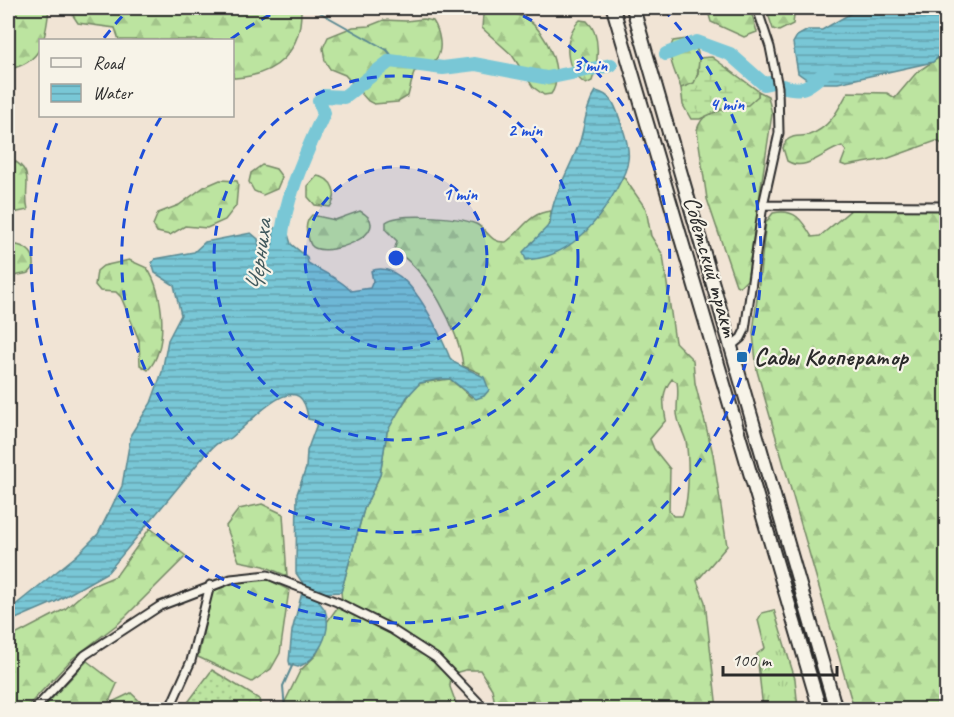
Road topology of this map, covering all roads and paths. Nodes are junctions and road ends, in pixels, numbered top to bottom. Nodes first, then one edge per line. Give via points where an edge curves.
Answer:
1 (613, 8) edge
2 (633, 8) edge
3 (757, 8) edge
4 (763, 205) junction
5 (946, 206) edge
6 (730, 347) junction
7 (210, 585) junction
8 (34, 710) edge
9 (169, 710) edge
10 (486, 710) edge
11 (820, 710) edge
12 (836, 710) edge

1 - 11 highway, Советский тракт
2 - 6 highway, Советский тракт
3 - 4 street via 778,87 778,133
4 - 5 street
4 - 6 street via 745,330
6 - 12 highway, Советский тракт
7 - 8 street via 160,606 85,655
7 - 9 street via 191,661
7 - 10 street via 248,575 268,575 301,586 391,629 436,658

